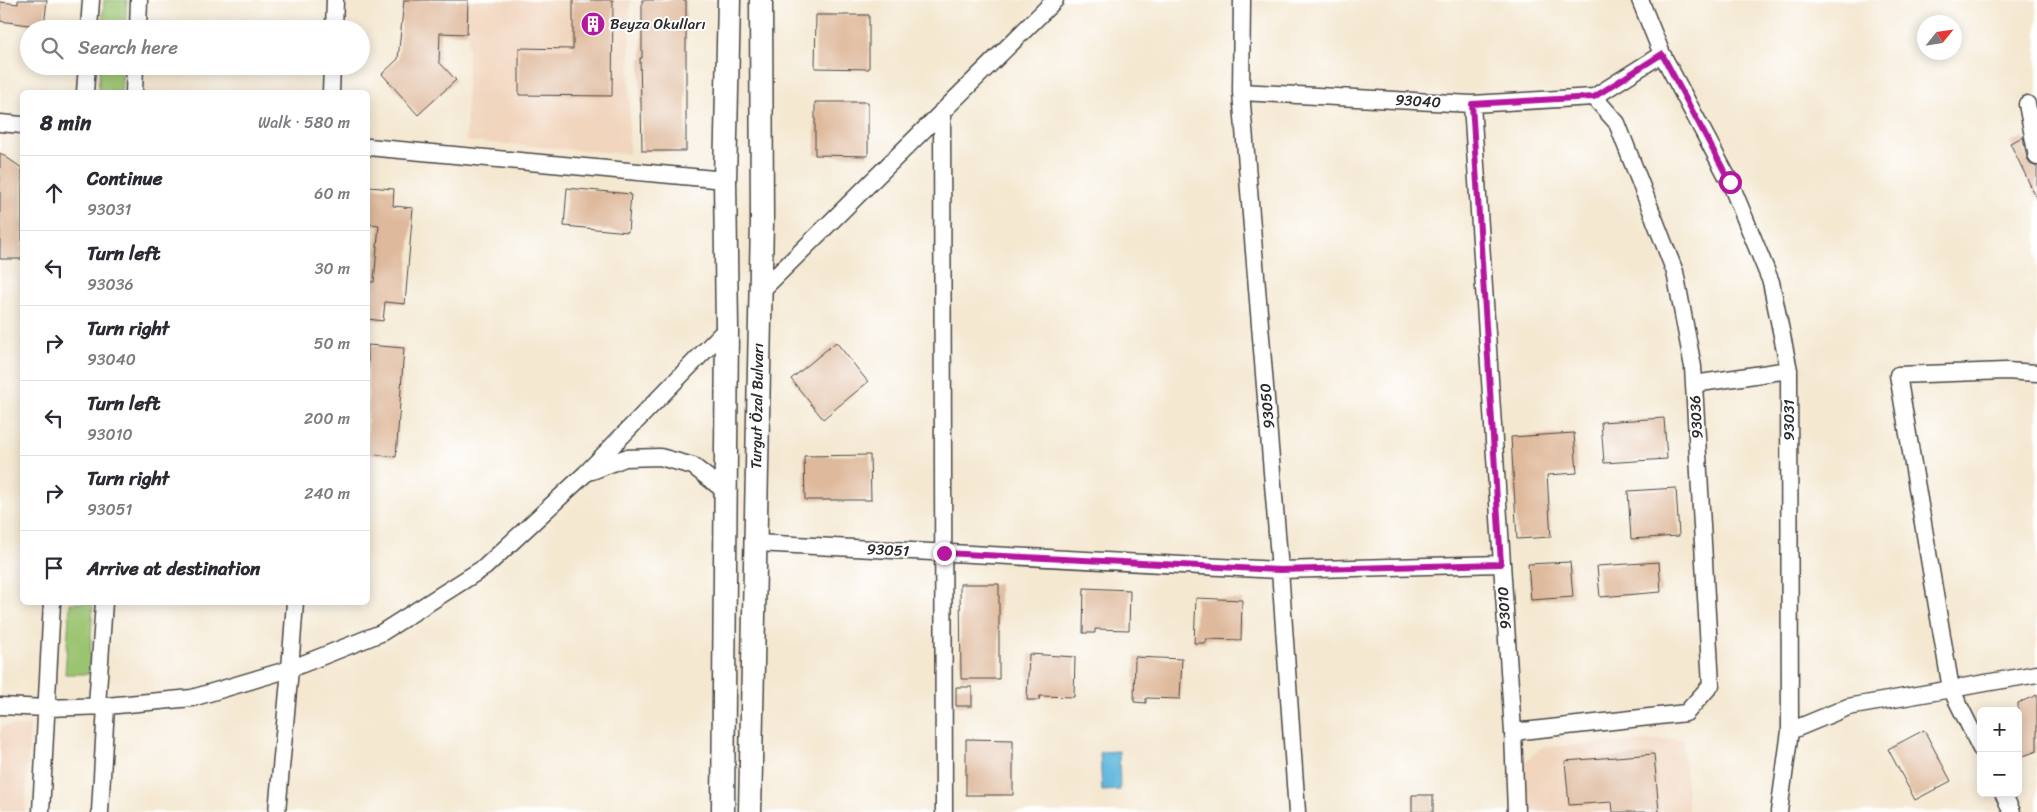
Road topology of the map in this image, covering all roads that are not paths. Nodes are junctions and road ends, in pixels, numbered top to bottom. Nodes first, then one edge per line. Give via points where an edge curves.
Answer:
1 (91, 0) edge
2 (139, 0) edge
3 (335, 0) edge
4 (729, 0) edge
5 (761, 0) edge
6 (1055, 0) edge
7 (1242, 0) edge
8 (1640, 0) edge
9 (90, 20) edge
10 (138, 20) edge
11 (334, 20) edge
12 (1662, 54) junction
13 (86, 75) edge
14 (135, 75) edge
15 (332, 75) edge
16 (85, 90) edge
17 (134, 90) edge
18 (331, 90) edge
19 (1241, 92) junction
20 (1594, 97) junction
21 (1472, 104) junction
22 (2027, 104) dead end
23 (942, 112) junction
24 (0, 123) edge
25 (20, 125) edge
26 (370, 147) edge
27 (2037, 157) edge
28 (725, 180) junction
29 (759, 293) junction
30 (726, 328) junction
31 (1788, 370) junction
32 (2037, 373) edge
33 (1694, 384) junction
34 (585, 474) junction
35 (726, 491) junction
36 (755, 543) junction
37 (944, 553) junction
38 (1501, 564) junction
39 (1280, 570) junction
40 (52, 605) edge
41 (104, 605) edge
42 (295, 605) edge
43 (290, 669) junction
44 (2037, 674) edge
45 (1951, 689) junction
46 (0, 706) edge
47 (102, 706) junction
48 (48, 708) junction
49 (1790, 731) junction
50 (1513, 732) junction
51 (1977, 740) edge
52 (2005, 797) edge
53 (41, 812) edge
54 (100, 812) edge
55 (277, 812) edge
56 (723, 812) edge
57 (750, 812) edge
58 (944, 812) edge
59 (1297, 812) edge
60 (1516, 812) edge
61 (1779, 812) edge
62 (2012, 812) edge

1 - 9 street
2 - 10 street
3 - 11 street
4 - 28 main road, Turgut Özal Bulvarı
5 - 29 main road, Turgut Özal Bulvarı via 762,221
6 - 23 street
7 - 19 street, 93050
8 - 12 street
12 - 20 street
12 - 31 street, 93031 via 1730,182 1772,282
13 - 16 street
14 - 17 street
15 - 18 street
19 - 21 street, 93040
19 - 39 street, 93050
20 - 21 street, 93040
20 - 33 street, 93036 via 1617,123 1675,272
21 - 38 street, 93010
22 - 27 street
23 - 29 street
23 - 37 street
24 - 25 street
26 - 28 street
28 - 30 main road, Turgut Özal Bulvarı
29 - 36 main road, Turgut Özal Bulvarı
30 - 34 street
30 - 35 main road, Turgut Özal Bulvarı
31 - 33 street
31 - 49 street, 93031
32 - 45 street via 2006,370 1898,375
33 - 50 street, 93036 via 1710,685 1686,713
34 - 35 street via 625,458 660,457 693,466
34 - 43 street via 485,566 381,633
35 - 56 main road, Turgut Özal Bulvarı
36 - 37 street, 93051
36 - 57 main road, Turgut Özal Bulvarı
37 - 39 street, 93051
37 - 58 street
38 - 39 street, 93051
38 - 50 street, 93010
39 - 59 street, 93050
40 - 48 street
41 - 47 street
42 - 43 street
43 - 47 street via 192,698
43 - 55 street
44 - 45 street
45 - 49 street via 1848,707
45 - 51 street
46 - 48 street
47 - 48 street
47 - 54 street
48 - 53 street
49 - 61 street, 93031
50 - 60 street, 93010
52 - 62 street

